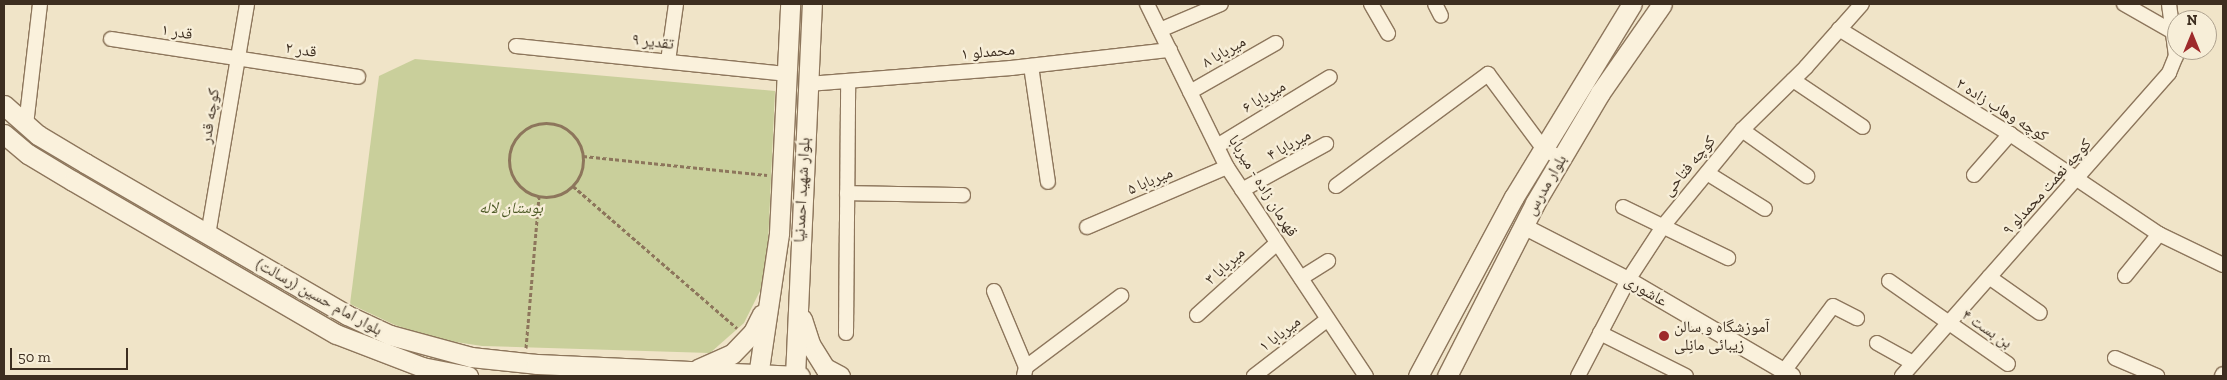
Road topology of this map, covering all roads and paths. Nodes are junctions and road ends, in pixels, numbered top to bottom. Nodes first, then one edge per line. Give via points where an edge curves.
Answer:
1 (40, 4) edge
2 (247, 4) edge
3 (676, 4) edge
4 (790, 4) edge
5 (812, 4) edge
6 (1148, 4) edge
7 (1221, 4) edge
8 (1371, 4) edge
9 (1662, 4) edge
10 (1862, 4) edge
11 (2124, 4) edge
12 (1630, 5) edge
13 (1839, 29) junction
14 (2167, 29) edge
15 (1160, 30) junction
16 (1388, 34) dead end
17 (111, 39) dead end
18 (1276, 43) dead end
19 (516, 46) dead end
20 (1170, 50) junction
21 (238, 59) junction
22 (2174, 60) edge
23 (668, 62) junction
24 (1031, 66) junction
25 (786, 74) junction
26 (358, 77) dead end
27 (1330, 77) dead end
28 (1793, 80) junction
29 (848, 81) junction
30 (808, 84) junction
31 (1190, 92) junction
32 (4, 105) edge
33 (26, 125) junction
34 (1863, 127) dead end
35 (1742, 130) junction
36 (2010, 134) junction
37 (5, 139) edge
38 (1326, 144) dead end
39 (1217, 146) junction
40 (1543, 148) junction
41 (583, 156) junction
42 (1561, 159) junction
43 (1227, 167) junction
44 (1707, 173) junction
45 (1807, 176) dead end
46 (1974, 176) dead end
47 (782, 177) junction
48 (2075, 178) junction
49 (1048, 182) dead end
50 (573, 186) junction
51 (1336, 186) dead end
52 (1242, 190) junction
53 (847, 193) junction
54 (963, 195) dead end
55 (539, 197) junction
56 (1624, 207) dead end
57 (1765, 209) dead end
58 (1664, 225) junction
59 (1087, 226) dead end
60 (1523, 226) junction
61 (2159, 234) junction
62 (208, 235) junction
63 (1277, 243) junction
64 (1728, 258) dead end
65 (1328, 261) dead end
66 (2223, 265) edge
67 (2125, 276) dead end
68 (1989, 277) junction
69 (1300, 278) junction
70 (1628, 280) junction
71 (1889, 281) dead end
72 (994, 291) dead end
73 (1121, 296) dead end
74 (799, 308) junction
75 (765, 309) junction
76 (2040, 313) dead end
77 (1197, 315) dead end
78 (1857, 318) dead end
79 (1328, 319) junction
80 (1947, 324) junction
81 (846, 333) dead end
82 (1600, 334) junction
83 (748, 337) junction
84 (1877, 343) dead end
85 (2115, 358) dead end
86 (525, 363) junction
87 (1913, 363) junction
88 (2008, 364) dead end
89 (694, 370) junction
90 (1025, 372) edge
91 (1788, 374) edge
92 (758, 375) edge
93 (1581, 375) edge
94 (468, 376) edge
95 (797, 376) edge
96 (840, 376) edge
97 (1254, 376) edge
98 (1366, 376) edge
99 (1418, 376) edge
100 (1447, 376) edge
101 (1686, 376) edge
102 (1902, 376) edge
103 (2157, 376) edge

1 - 33 street
2 - 21 street, کوچه قدر
3 - 23 street
4 - 25 main road, بلوار شهید احمدنیا
5 - 30 main road, بلوار شهید احمدنیا
6 - 15 street, قهرمان زاده - میربابا
7 - 15 street
8 - 16 street
9 - 42 main road, بلوار مدرس via 1600,93
10 - 13 street, کوچه فتاحی
11 - 14 street
12 - 40 main road, بلوار مدرس
13 - 28 street, کوچه فتاحی
13 - 36 street, کوچه وهاب زاده ۲
15 - 20 street, قهرمان زاده - میربابا
17 - 21 street, قدر ۱
18 - 31 street, میربابا ۸
19 - 23 street, ۹ تقدیر
20 - 24 street, محمدلو ۱
20 - 31 street, قهرمان زاده - میربابا
21 - 26 street, قدر ۲
21 - 62 street, کوچه قدر
22 - 48 street, کوچه نعمت محمدلو ۹ via 2169,73 2109,145
23 - 25 street, ۹ تقدیر
24 - 29 street, محمدلو ۱
24 - 49 street
25 - 47 main road, بلوار شهید احمدنیا
27 - 39 street, میربابا ۶
28 - 34 street
28 - 35 street, کوچه فتاحی
29 - 30 street, محمدلو ۱
29 - 53 street
30 - 74 main road, بلوار شهید احمدنیا
31 - 39 street, قهرمان زاده - میربابا
32 - 33 main road, بلوار امام حسین (رسالت)
33 - 62 main road, بلوار امام حسین (رسالت)
35 - 44 street, کوچه فتاحی
35 - 45 street
36 - 46 street
36 - 48 street, کوچه وهاب زاده ۲
37 - 94 main road, بلوار امام حسین (رسالت) via 336,334 422,367
38 - 52 street, میربابا ۴
39 - 43 street, قهرمان زاده - میربابا
40 - 42 street
40 - 51 street via 1488,74
40 - 99 main road, بلوار مدرس
41 - 47 path
41 - 50 path via 583,169
41 - 55 path via 573,134 563,127 539,123 517,136 508,158 509,171 524,191
42 - 60 main road, بلوار مدرس
43 - 52 street, قهرمان زاده - میربابا
43 - 59 street, میربابا ۵
44 - 57 street
44 - 58 street, کوچه فتاحی
47 - 75 main road, بلوار شهید احمدنیا via 779,233
48 - 61 street, کوچه وهاب زاده ۲
48 - 68 street, کوچه نعمت محمدلو ۹
50 - 55 path via 559,196
50 - 83 path
52 - 63 street, قهرمان زاده - میربابا
53 - 54 street
53 - 81 street
55 - 86 path
56 - 58 street
58 - 64 street
58 - 70 street, کوچه فتاحی
60 - 70 street, عاشوری
60 - 100 main road, بلوار مدرس
61 - 66 street, کوچه وهاب زاده ۲
61 - 67 street
62 - 86 main road, بلوار امام حسین (رسالت) via 390,335 471,357
63 - 69 street, قهرمان زاده - میربابا
63 - 77 street, میربابا ۳
65 - 69 street
68 - 76 street
68 - 80 street, کوچه نعمت محمدلو ۹
69 - 79 street, قهرمان زاده - میربابا
70 - 82 street, کوچه فتاحی
70 - 91 street, عاشوری
71 - 80 street, ۴ بن بست
72 - 90 street
73 - 90 street
74 - 95 main road, بلوار شهید احمدنیا
74 - 96 main road via 810,344 825,368
75 - 83 main road
75 - 92 main road, بلوار شهید احمدنیا
78 - 91 street via 1833,306
79 - 97 street, میربابا ۱
79 - 98 street, قهرمان زاده - میربابا
80 - 87 street, کوچه نعمت محمدلو ۹
80 - 88 street, ۴ بن بست
82 - 93 street, کوچه فتاحی
82 - 101 street
83 - 89 main road via 732,354
84 - 87 street
85 - 103 street
86 - 89 main road, بلوار امام حسین (رسالت)
87 - 102 street, کوچه نعمت محمدلو ۹
89 - 92 main road, بلوار امام حسین (رسالت)
92 - 95 main road, بلوار امام حسین (رسالت)

